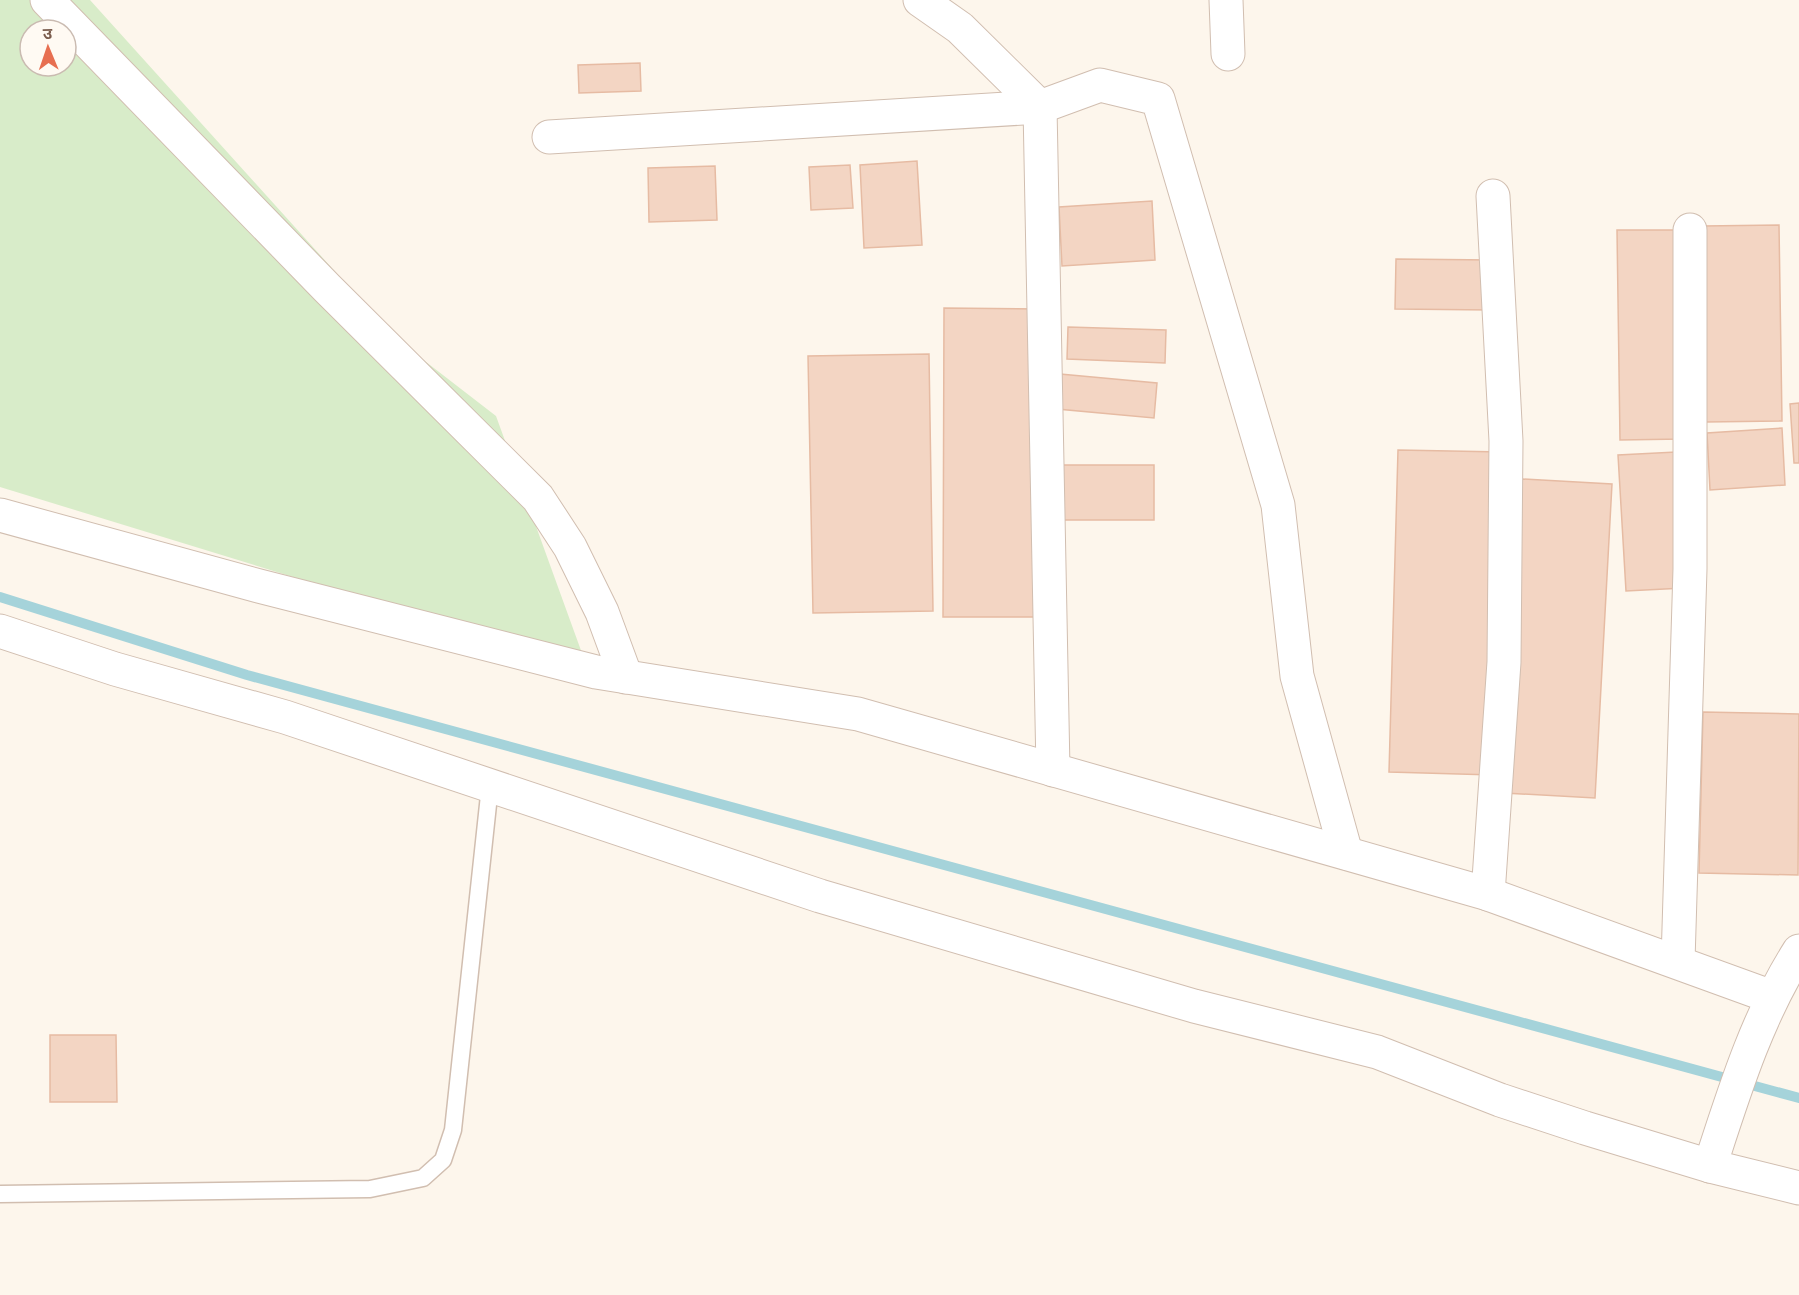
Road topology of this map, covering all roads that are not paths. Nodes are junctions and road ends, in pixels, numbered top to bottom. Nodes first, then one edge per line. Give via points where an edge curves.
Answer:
1 (47, 0) edge
2 (920, 0) edge
3 (1226, 0) edge
4 (1228, 54) dead end
5 (1040, 107) junction
6 (549, 137) dead end
7 (1493, 196) dead end
8 (1690, 230) dead end
9 (0, 515) edge
10 (0, 631) edge
11 (626, 677) junction
12 (1053, 770) junction
13 (490, 786) junction
14 (1346, 853) junction
15 (1488, 894) junction
16 (1799, 951) edge
17 (1678, 961) junction
18 (1772, 997) junction
19 (1710, 1167) junction
20 (1799, 1188) edge
21 (0, 1194) edge

1 - 11 street via 538,498 570,547 602,612
2 - 5 street via 960,28
3 - 4 street
5 - 6 street
5 - 12 street
5 - 14 street via 1100,85 1158,99 1278,505 1297,676
7 - 15 street via 1506,441 1504,662
8 - 17 street via 1690,569
9 - 11 street via 259,586
10 - 13 street via 115,669 285,717
11 - 12 street via 858,714
12 - 14 street
13 - 19 street via 820,896 1194,1006 1377,1052 1500,1100
13 - 21 lane via 453,1130 443,1160 423,1178 370,1188
14 - 15 street
15 - 17 street
16 - 18 street
17 - 18 street
18 - 19 street
19 - 20 street

